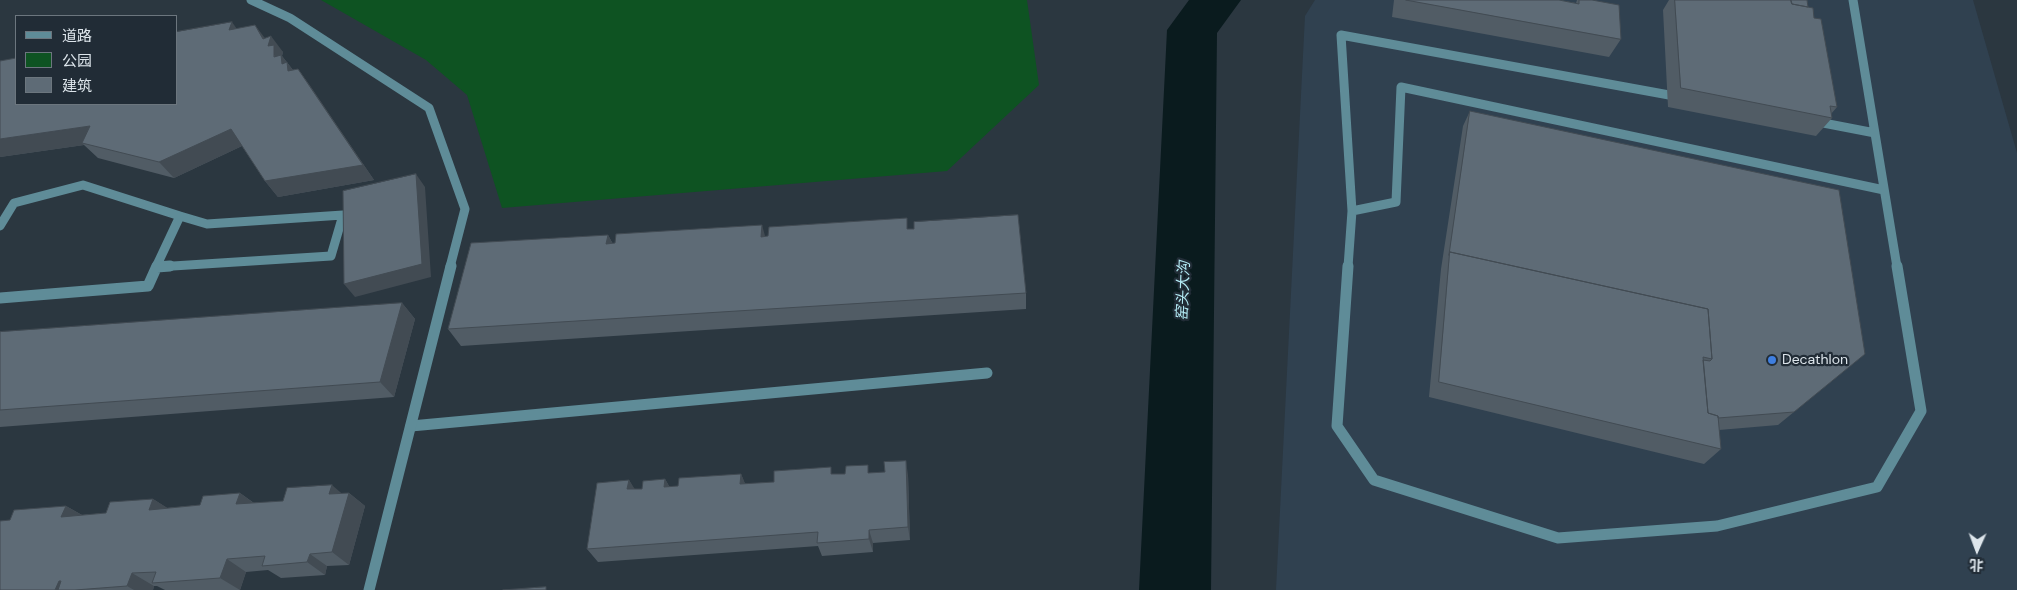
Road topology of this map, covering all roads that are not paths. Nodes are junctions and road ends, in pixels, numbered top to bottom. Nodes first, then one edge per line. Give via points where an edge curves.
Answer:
1 (251, 0) edge
2 (1853, 0) edge
3 (1690, 99) edge
4 (1807, 120) edge
5 (1875, 133) junction
6 (1884, 190) junction
7 (1352, 211) junction
8 (180, 216) junction
9 (0, 226) edge
10 (157, 267) junction
11 (0, 298) edge
12 (987, 373) dead end
13 (410, 426) junction
14 (369, 590) edge

1 - 13 street via 290,18 429,108 465,209
2 - 5 street
3 - 7 street via 1341,35
4 - 5 street
5 - 6 street
6 - 7 street via 1401,87 1396,202
6 - 7 street via 1921,412 1877,488 1717,526 1558,538 1374,480 1337,426
8 - 9 street via 83,185 14,204
8 - 10 street
8 - 10 street via 206,224 343,215 331,256
10 - 11 street via 148,286
12 - 13 street
13 - 14 street

